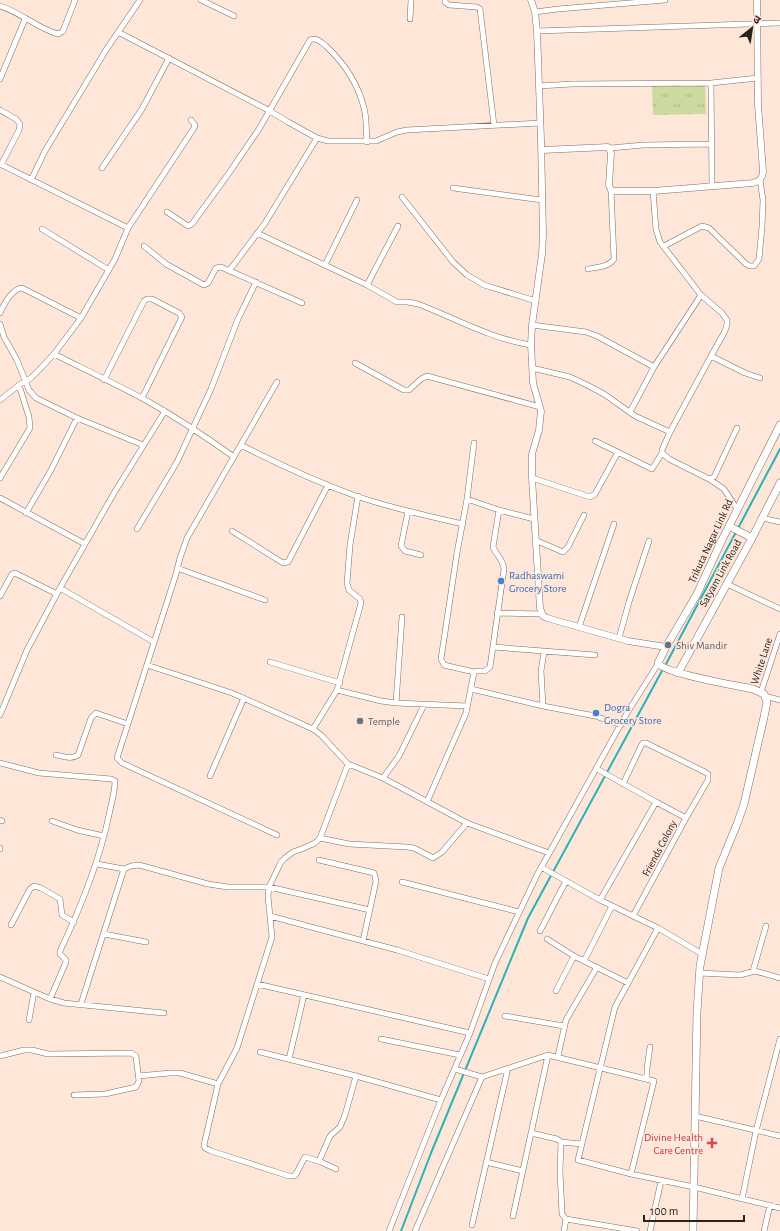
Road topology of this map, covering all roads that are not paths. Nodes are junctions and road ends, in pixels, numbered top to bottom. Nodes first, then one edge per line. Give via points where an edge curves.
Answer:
1 (140, 0) edge
2 (202, 0) edge
3 (411, 0) edge
4 (445, 0) edge
5 (531, 0) edge
6 (665, 0) edge
7 (757, 0) edge
8 (74, 1) edge
9 (0, 6) edge
10 (534, 12) junction
11 (234, 16) dead end
12 (25, 19) junction
13 (410, 19) dead end
14 (780, 23) edge
15 (758, 24) junction
16 (537, 31) junction
17 (118, 32) junction
18 (169, 58) junction
19 (758, 78) junction
20 (0, 80) edge
21 (712, 82) junction
22 (538, 86) junction
23 (0, 110) edge
24 (270, 111) junction
25 (191, 120) dead end
26 (540, 123) junction
27 (494, 125) junction
28 (317, 138) junction
29 (367, 142) junction
30 (711, 144) junction
31 (610, 148) junction
32 (542, 150) junction
33 (0, 165) edge
34 (102, 168) dead end
35 (31, 180) junction
36 (760, 180) junction
37 (712, 186) junction
38 (453, 188) dead end
39 (611, 190) junction
40 (653, 191) junction
41 (402, 197) dead end
42 (356, 200) dead end
43 (542, 200) junction
44 (167, 212) dead end
45 (398, 226) dead end
46 (128, 228) junction
47 (42, 229) dead end
48 (258, 233) junction
49 (144, 246) dead end
50 (664, 246) junction
51 (325, 265) junction
52 (109, 270) junction
53 (588, 270) dead end
54 (229, 271) junction
55 (256, 282) junction
56 (367, 285) junction
57 (701, 294) junction
58 (536, 301) junction
59 (302, 303) dead end
60 (0, 313) edge
61 (80, 318) junction
62 (0, 324) edge
63 (532, 325) junction
64 (2, 339) edge
65 (531, 345) junction
66 (54, 354) junction
67 (711, 356) junction
68 (355, 363) dead end
69 (654, 366) junction
70 (532, 368) junction
71 (760, 378) dead end
72 (104, 380) junction
73 (25, 382) junction
74 (277, 382) dead end
75 (19, 385) junction
76 (142, 398) junction
77 (0, 400) edge
78 (540, 407) junction
79 (165, 411) junction
80 (630, 412) junction
81 (77, 418) junction
82 (780, 425) edge
83 (193, 428) junction
84 (737, 428) dead end
85 (670, 432) junction
86 (596, 441) dead end
87 (474, 443) dead end
88 (143, 445) junction
89 (241, 446) junction
90 (618, 452) junction
91 (662, 453) junction
92 (234, 457) junction
93 (0, 478) edge
94 (532, 478) junction
95 (709, 479) junction
96 (780, 483) edge
97 (328, 485) junction
98 (358, 496) junction
99 (0, 498) edge
100 (467, 499) junction
101 (737, 509) junction
102 (500, 510) junction
103 (408, 511) junction
104 (26, 513) junction
105 (584, 515) dead end
106 (762, 518) junction
107 (534, 519) junction
108 (780, 522) edge
109 (462, 524) junction
110 (614, 524) dead end
111 (731, 528) junction
112 (137, 529) dead end
113 (232, 531) dead end
114 (749, 537) junction
115 (535, 540) junction
116 (649, 541) dead end
117 (85, 544) junction
118 (422, 555) dead end
119 (177, 568) junction
120 (727, 584) junction
121 (60, 588) junction
122 (57, 594) junction
123 (0, 595) edge
124 (265, 600) dead end
125 (780, 609) edge
126 (497, 613) junction
127 (542, 614) junction
128 (402, 616) dead end
129 (579, 627) junction
130 (780, 635) edge
131 (619, 638) junction
132 (154, 642) junction
133 (493, 646) junction
134 (666, 647) junction
135 (544, 652) junction
136 (595, 655) dead end
137 (270, 662) dead end
138 (148, 665) junction
139 (660, 665) junction
140 (474, 672) junction
141 (675, 672) junction
142 (340, 683) junction
143 (471, 689) junction
144 (337, 690) junction
145 (763, 694) junction
146 (244, 698) junction
147 (780, 700) edge
148 (396, 703) junction
149 (424, 705) junction
150 (467, 706) junction
151 (543, 706) junction
152 (0, 715) edge
153 (128, 724) junction
154 (621, 725) junction
155 (313, 729) junction
156 (56, 754) dead end
157 (0, 763) edge
158 (348, 764) junction
159 (597, 769) junction
160 (210, 776) dead end
161 (383, 778) junction
162 (623, 784) junction
163 (427, 802) junction
164 (656, 802) junction
165 (686, 818) junction
166 (52, 821) dead end
167 (467, 823) junction
168 (277, 835) dead end
169 (104, 836) junction
170 (320, 838) junction
171 (549, 853) junction
172 (319, 860) dead end
173 (97, 864) junction
174 (541, 868) junction
175 (124, 869) junction
176 (566, 881) junction
177 (402, 882) dead end
178 (269, 887) junction
179 (600, 900) junction
180 (612, 906) junction
181 (370, 910) junction
182 (520, 912) junction
183 (270, 916) junction
184 (633, 916) junction
185 (74, 922) junction
186 (11, 925) dead end
187 (766, 926) dead end
188 (658, 928) junction
189 (540, 931) dead end
190 (104, 934) junction
191 (547, 939) dead end
192 (363, 941) junction
193 (146, 942) dead end
194 (702, 954) junction
195 (574, 956) junction
196 (584, 961) junction
197 (597, 968) junction
198 (753, 971) junction
199 (699, 973) junction
200 (0, 977) edge
201 (780, 978) edge
202 (489, 979) junction
203 (628, 983) junction
204 (257, 984) junction
205 (556, 991) dead end
206 (34, 992) junction
207 (304, 995) junction
208 (50, 999) junction
209 (81, 1004) junction
210 (164, 1013) dead end
211 (505, 1016) dead end
212 (29, 1020) dead end
213 (564, 1026) junction
214 (470, 1033) junction
215 (381, 1039) dead end
216 (780, 1039) edge
217 (650, 1046) dead end
218 (260, 1052) dead end
219 (460, 1055) junction
220 (548, 1055) junction
221 (0, 1056) edge
222 (558, 1056) junction
223 (289, 1060) junction
224 (600, 1067) junction
225 (508, 1068) junction
226 (455, 1069) junction
227 (138, 1076) junction
228 (356, 1076) junction
229 (482, 1077) junction
230 (644, 1078) junction
231 (218, 1084) junction
232 (74, 1095) dead end
233 (441, 1100) junction
234 (696, 1116) junction
235 (756, 1131) junction
236 (531, 1133) junction
237 (780, 1136) edge
238 (562, 1142) junction
239 (582, 1144) junction
240 (320, 1162) junction
241 (486, 1162) junction
242 (336, 1169) dead end
243 (523, 1171) junction
244 (631, 1174) junction
245 (661, 1181) junction
246 (694, 1187) junction
247 (742, 1199) junction
248 (770, 1205) junction
249 (780, 1208) edge
250 (513, 1216) dead end
251 (566, 1219) junction
252 (472, 1225) dead end
253 (389, 1231) edge
254 (415, 1231) edge
255 (564, 1231) edge
256 (638, 1231) edge
257 (650, 1231) edge
258 (692, 1231) edge
259 (764, 1231) edge

1 - 17 street
2 - 11 street
3 - 13 street
4 - 27 street via 449,5 480,9
5 - 10 street
6 - 10 street
7 - 15 street
8 - 12 street via 60,33 54,33
9 - 12 street
10 - 16 street
12 - 20 street
14 - 15 street
15 - 16 street
15 - 19 street
16 - 22 street
17 - 18 street
17 - 35 street
18 - 24 street
18 - 34 street via 142,109
19 - 21 street
19 - 36 street via 763,172
21 - 22 street
21 - 30 street
22 - 26 street
23 - 33 street via 20,124
24 - 28 street
24 - 29 street via 310,40 316,39 343,64 353,81 364,108
24 - 44 street via 192,224 188,226
25 - 46 street via 195,124 194,128
26 - 27 street
26 - 32 street
27 - 29 street via 407,130
28 - 29 street via 328,141
28 - 48 street
30 - 31 street
30 - 37 street
31 - 32 street via 606,146
31 - 39 street
32 - 43 street
33 - 35 street
35 - 46 street
36 - 37 street via 753,183
36 - 50 street via 763,200 762,227 759,259 754,266 746,264 709,228 702,226
37 - 40 street
38 - 43 street
39 - 40 street
39 - 53 street via 614,259 611,264
40 - 50 street via 656,229 658,238
41 - 58 street via 453,262 467,275 484,285
42 - 51 street
43 - 58 street via 543,235
45 - 56 street
46 - 52 street
47 - 52 street
48 - 51 street
48 - 54 street
49 - 54 street via 166,264 204,285 208,283 216,268 221,267
50 - 57 street
51 - 56 street
52 - 61 street
54 - 55 street
55 - 59 street
55 - 83 street via 238,318 212,389
56 - 65 street via 397,302 418,304 491,335
57 - 67 street via 727,320 725,331
57 - 69 street
58 - 63 street
60 - 61 street via 14,292 22,288
61 - 66 street
62 - 64 street
63 - 65 street
63 - 69 street via 586,332
64 - 73 street via 17,360
65 - 70 street
66 - 72 street
66 - 73 street
67 - 71 street
67 - 85 street
68 - 78 street via 404,390 409,390 427,376
69 - 80 street
70 - 78 street via 533,383
70 - 80 street via 570,377 604,394
72 - 76 street
72 - 76 street via 144,301 152,299 182,317
73 - 75 street
73 - 81 street via 36,398
74 - 89 street
75 - 77 street
75 - 93 street via 30,428
76 - 79 street
78 - 94 street via 539,430 532,454
79 - 83 street
79 - 88 street
80 - 85 street
81 - 88 street
81 - 104 street
82 - 101 main road, Trikuta Nagar Link Rd
83 - 92 street
83 - 112 street via 177,462
84 - 95 street via 714,476
85 - 91 street
86 - 90 street
87 - 100 street
88 - 117 street
89 - 92 street
89 - 97 street
90 - 91 street via 652,469
90 - 94 street via 590,497
91 - 95 street
92 - 119 street via 187,538
94 - 107 street
95 - 101 street via 724,489
96 - 106 main road, Satyam Link Road
97 - 98 street
97 - 113 street via 288,562 283,563
98 - 103 street
98 - 142 street via 347,583 349,590 361,603
99 - 104 street
100 - 102 street
100 - 109 street
101 - 111 main road, Trikuta Nagar Link Rd
102 - 107 street
102 - 126 street via 493,547 504,569
103 - 109 street
103 - 118 street via 401,546 405,551
104 - 117 street
105 - 115 street via 563,552
106 - 108 street
106 - 114 main road, Satyam Link Road
107 - 115 street
109 - 140 street via 441,659 444,665
110 - 129 street
111 - 114 main road
111 - 134 main road, Trikuta Nagar Link Rd
114 - 120 main road, Satyam Link Road
115 - 127 street
116 - 131 street
117 - 121 street
119 - 124 street
119 - 132 street
120 - 125 street
120 - 141 main road, Satyam Link Road
121 - 122 street
121 - 132 street
122 - 123 street via 16,573 12,574
122 - 152 street via 27,650
126 - 127 street
126 - 133 street
127 - 129 street via 547,618
128 - 148 street
129 - 131 street
130 - 145 street, White Lane
131 - 134 street
132 - 138 street
133 - 135 street
133 - 140 street via 488,670
134 - 139 main road, Trikuta Nagar Link Rd via 658,660
135 - 136 street
135 - 151 street via 541,672
137 - 142 street
138 - 146 street
138 - 153 street
139 - 141 main road
139 - 154 street
140 - 143 street
141 - 145 main road via 753,689
142 - 144 street
143 - 150 street
143 - 151 street
144 - 148 street
144 - 155 street
145 - 147 street
145 - 194 main road via 767,702 744,804 719,868
146 - 155 street
146 - 160 street
148 - 149 street
149 - 150 street
149 - 161 street via 399,756
150 - 163 street
151 - 154 street via 596,716
153 - 156 street via 96,713 91,718 78,755 71,758
153 - 168 street via 118,760
154 - 159 street
155 - 158 street
157 - 169 street via 39,773 115,781
158 - 161 street
158 - 170 street
159 - 162 street, Friends Colony
159 - 171 street
161 - 163 street
162 - 164 street, Friends Colony
162 - 165 street via 643,743 705,772 708,774 708,780
163 - 167 street
164 - 165 street, Friends Colony
164 - 179 street
165 - 184 street, Friends Colony
166 - 169 street
167 - 170 street via 442,852 433,858 414,848 349,844
167 - 171 street
169 - 173 street
170 - 178 street via 285,858
171 - 174 street
172 - 181 street via 374,874 376,881
173 - 175 street
173 - 185 street
174 - 176 street
174 - 182 street
175 - 178 street via 139,865 208,884 228,887
175 - 190 street
176 - 179 street
176 - 189 street
177 - 182 street
178 - 181 street
178 - 183 street
179 - 180 street
180 - 184 street
180 - 196 street
181 - 192 street
182 - 202 street
183 - 192 street
183 - 204 street via 272,937
184 - 188 street
185 - 186 street via 62,915 61,901 58,897 34,886
185 - 208 street via 60,952 66,962
187 - 198 street
188 - 194 street
188 - 203 street
190 - 193 street
190 - 209 street
191 - 195 street
192 - 202 street
194 - 199 main road
195 - 196 street
195 - 205 street
196 - 197 street
197 - 203 street
197 - 213 street
198 - 199 street via 740,975
198 - 201 street
199 - 234 main road
200 - 206 street
202 - 214 street
203 - 224 street via 615,1006
204 - 207 street
204 - 231 street via 237,1048
206 - 208 street
206 - 212 street
207 - 214 street
207 - 223 street
208 - 209 street
209 - 210 street
211 - 213 street
213 - 222 street
214 - 219 street
215 - 219 street
216 - 235 street
217 - 230 street via 647,1076
218 - 223 street
219 - 226 street
220 - 222 street
220 - 225 street
220 - 236 street
221 - 227 street via 24,1050 48,1054 132,1053 137,1058
222 - 224 street
223 - 228 street
224 - 230 street
224 - 239 street
225 - 229 street
225 - 241 street
226 - 229 street
226 - 233 street
227 - 231 street via 170,1073
227 - 232 street via 138,1085 133,1088 105,1094
228 - 233 street
228 - 240 street via 345,1115 338,1130 330,1136
229 - 254 street
230 - 244 street via 654,1081
231 - 240 street via 204,1141 205,1148 289,1176 296,1174 305,1157
233 - 253 street
234 - 235 street
234 - 246 main road
235 - 237 street
235 - 247 street
236 - 238 street
236 - 243 street
238 - 239 street
238 - 251 street via 562,1214
239 - 244 street via 578,1160
240 - 242 street
241 - 243 street
241 - 252 street
243 - 250 street
244 - 245 street
245 - 246 street
245 - 257 street
246 - 247 street
246 - 258 main road
247 - 248 street
248 - 249 street
248 - 259 street
251 - 255 street
251 - 256 street

